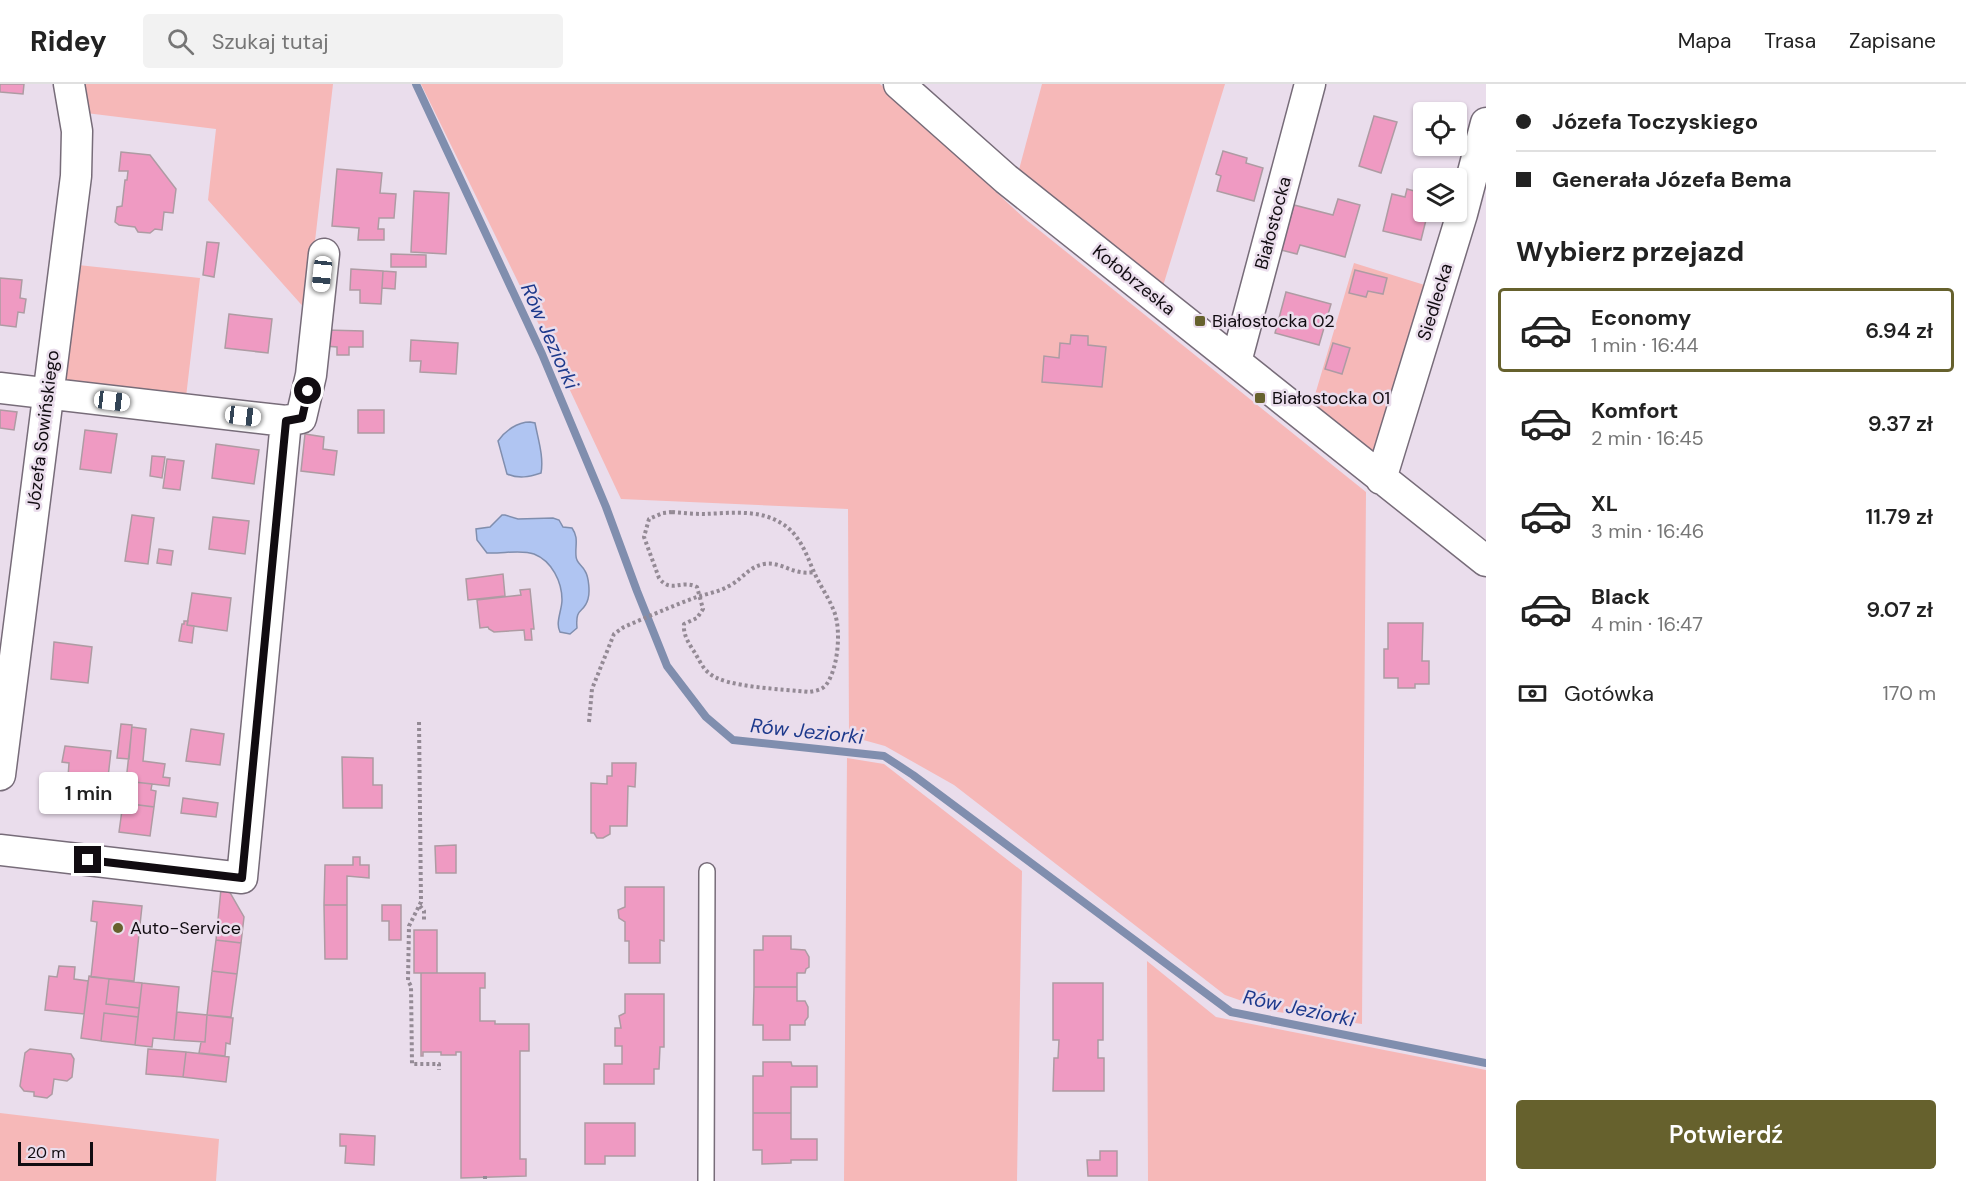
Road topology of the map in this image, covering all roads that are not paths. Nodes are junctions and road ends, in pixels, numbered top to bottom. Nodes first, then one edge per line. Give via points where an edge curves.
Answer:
1 (69, 84) edge
2 (899, 84) edge
3 (1310, 84) edge
4 (1486, 123) edge
5 (324, 254) dead end
6 (1236, 362) junction
7 (0, 388) edge
8 (47, 393) junction
9 (286, 421) junction
10 (1381, 479) junction
11 (1486, 561) edge
12 (0, 775) edge
13 (0, 850) edge
14 (707, 872) dead end
15 (706, 1181) edge

1 - 8 street, Józefa Sowińskiego via 77,131 76,176
2 - 6 street, Kołobrzeska via 1006,178
3 - 6 street, Białostocka
4 - 10 street, Siedlecka
5 - 9 street via 305,408 302,418
6 - 10 street, Kołobrzeska
7 - 8 street
8 - 9 street
8 - 12 street, Józefa Sowińskiego
9 - 13 street via 242,878
10 - 11 street, Kołobrzeska
14 - 15 lane

